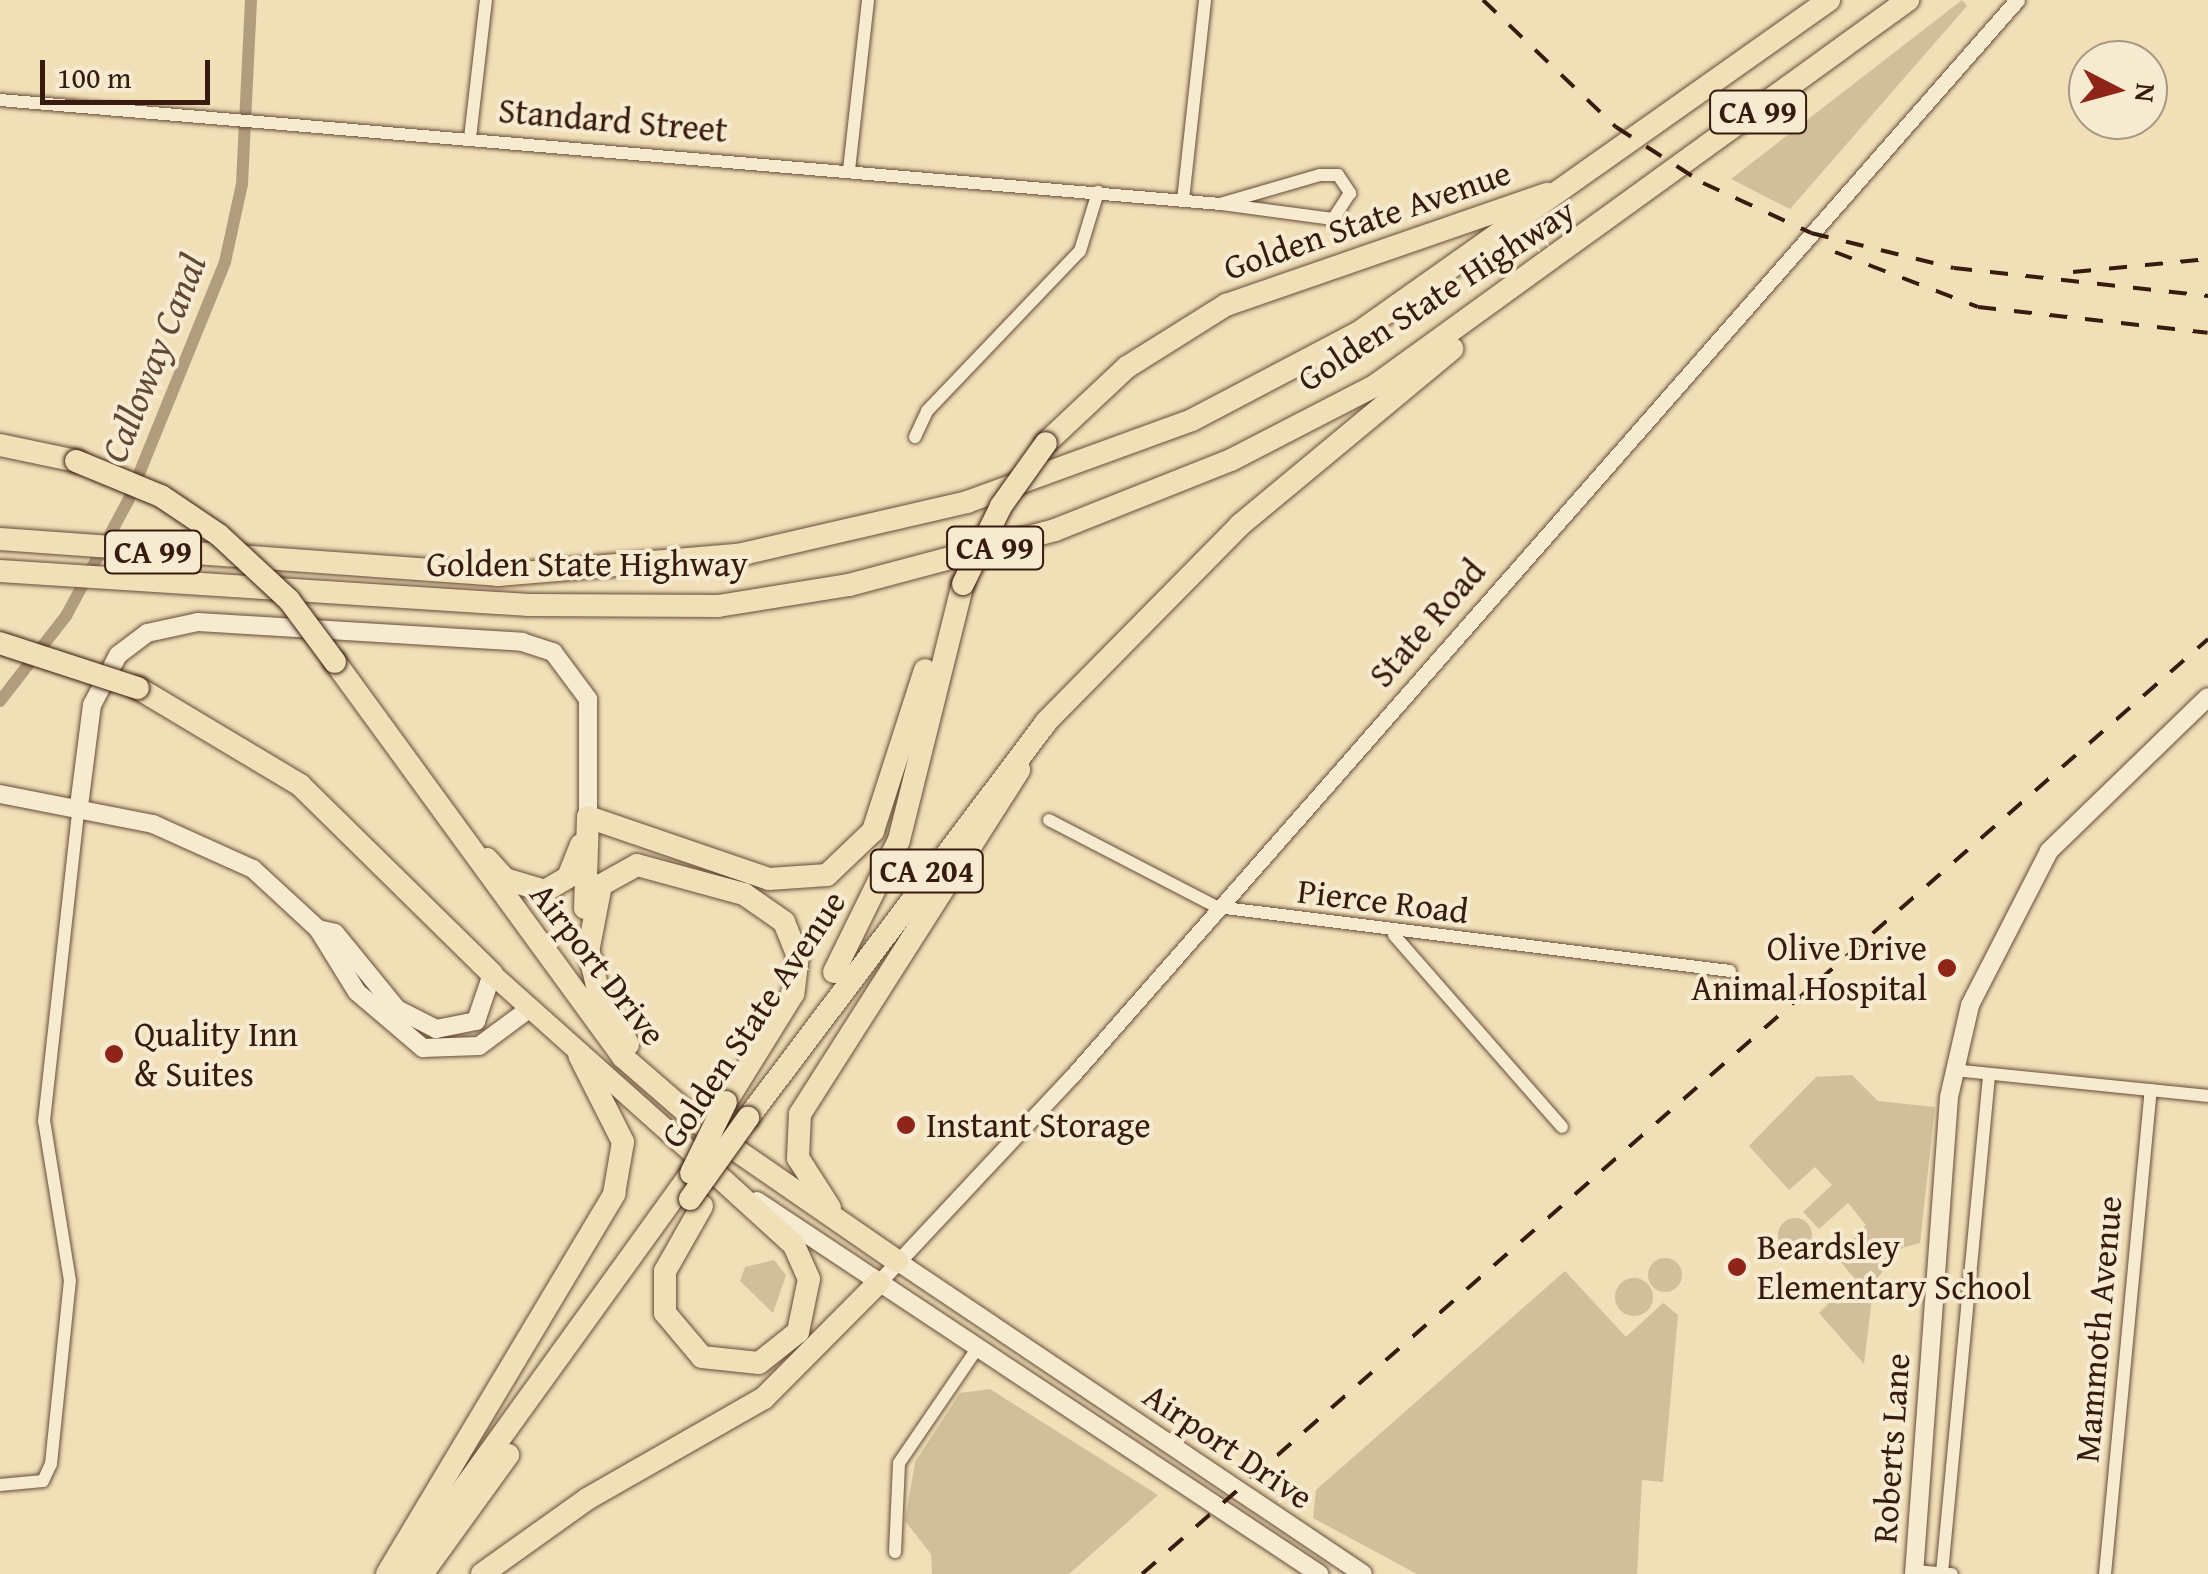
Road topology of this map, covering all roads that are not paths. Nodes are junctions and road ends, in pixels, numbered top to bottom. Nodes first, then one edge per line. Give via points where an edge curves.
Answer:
1 (486, 0) edge
2 (868, 0) edge
3 (1204, 0) edge
4 (1829, 0) edge
5 (1908, 0) edge
6 (2016, 0) edge
7 (0, 100) edge
8 (470, 138) junction
9 (849, 170) junction
10 (1573, 184) junction
11 (1098, 192) junction
12 (1182, 200) junction
13 (1220, 204) junction
14 (1607, 225) junction
15 (915, 437) dead end
16 (0, 445) edge
17 (0, 539) edge
18 (250, 560) junction
19 (0, 571) edge
20 (962, 584) junction
21 (0, 643) edge
22 (2208, 698) edge
23 (1046, 722) junction
24 (419, 780) junction
25 (0, 794) edge
26 (79, 806) junction
27 (588, 817) junction
28 (1050, 820) dead end
29 (1216, 907) junction
30 (318, 929) junction
31 (1394, 935) junction
32 (588, 952) junction
33 (1730, 970) dead end
34 (492, 974) junction
35 (529, 1010) junction
36 (579, 1055) junction
37 (1953, 1070) junction
38 (1989, 1076) junction
39 (2151, 1090) junction
40 (2208, 1096) edge
41 (670, 1100) junction
42 (738, 1115) junction
43 (1562, 1127) dead end
44 (716, 1173) junction
45 (690, 1192) junction
46 (838, 1219) junction
47 (896, 1261) junction
48 (880, 1282) junction
49 (978, 1347) junction
50 (0, 1485) edge
51 (894, 1552) dead end
52 (1915, 1572) edge
53 (1942, 1573) edge
54 (386, 1574) edge
55 (402, 1574) edge
56 (422, 1574) edge
57 (482, 1574) edge
58 (1319, 1574) edge
59 (1363, 1574) edge
60 (1952, 1574) edge
61 (2105, 1574) edge

1 - 8 street
2 - 9 street
3 - 12 street
4 - 10 highway, Golden State Highway / CA 99
5 - 14 highway, Golden State Highway / CA 99
6 - 29 street, State Road
7 - 8 street, Standard Street
8 - 9 street, Standard Street
9 - 11 street, Standard Street
10 - 18 highway, Golden State Highway / CA 99 via 1426,291 1298,367 1118,450 967,502 685,562 498,575
10 - 20 highway, Golden State Avenue, bridge via 1226,305 1127,366 1046,443
11 - 12 street, Standard Street
11 - 15 street via 1080,251 927,411
12 - 13 street, Standard Street
13 - 13 street, Standard Street via 1320,220 1340,214 1350,193 1330,174
14 - 19 highway, Golden State Highway / CA 99 via 1376,385 1280,436 1116,508 938,564 718,606 306,592
14 - 23 highway, Golden State Avenue / CA 204 via 1240,525
16 - 18 highway, Airport Drive, bridge via 76,460 172,503
17 - 18 highway, Golden State Highway / CA 99
18 - 24 highway, Airport Drive, bridge
20 - 27 highway via 873,831 839,869 779,881 626,838
20 - 42 highway, Golden State Avenue / CA 204 via 882,886 834,972
21 - 34 highway, Airport Drive, bridge via 138,688 300,785
22 - 37 main road, Roberts Lane via 2096,796 2028,880 1979,978
23 - 42 highway, Golden State Avenue / CA 204
23 - 46 highway via 794,1126 798,1158
24 - 27 highway via 498,872 534,890 568,877
24 - 41 highway, Airport Drive via 552,970
25 - 26 main road
26 - 27 main road via 92,704 118,655 162,627 198,622 522,642 553,652 588,699
26 - 30 main road via 216,847
26 - 50 street via 44,1121 70,1281 44,1481
27 - 32 highway
28 - 29 street, Pierce Road
29 - 31 street, Pierce Road
29 - 47 street, State Road
30 - 34 main road via 335,933 397,1009 436,1029 476,1021
30 - 35 main road via 357,992 423,1048 479,1046
31 - 33 street, Pierce Road
31 - 43 street
32 - 41 highway via 606,1009
32 - 42 highway via 596,894 628,867 744,894 784,922 798,956 794,994
34 - 35 main road, Airport Drive
35 - 36 main road, Airport Drive
36 - 44 main road, Airport Drive
36 - 54 highway via 623,1142 614,1194
37 - 38 street
37 - 52 main road, Roberts Lane
38 - 39 street
38 - 53 street
39 - 40 street
39 - 61 street, Mammoth Avenue
41 - 46 highway, Airport Drive
42 - 45 highway, Golden State Avenue / CA 204, bridge
44 - 45 highway via 794,1245 810,1279 798,1332 759,1362 702,1357 665,1313 665,1271
44 - 48 main road, Airport Drive
45 - 55 highway, Golden State Avenue / CA 204
45 - 56 highway, Golden State Avenue / CA 204
46 - 47 highway, Airport Drive
47 - 48 street, State Road
47 - 59 main road, Airport Drive
48 - 49 main road, Airport Drive
48 - 57 highway via 764,1398 587,1498
49 - 51 street via 898,1463
49 - 58 main road, Airport Drive
52 - 53 street
53 - 60 street

